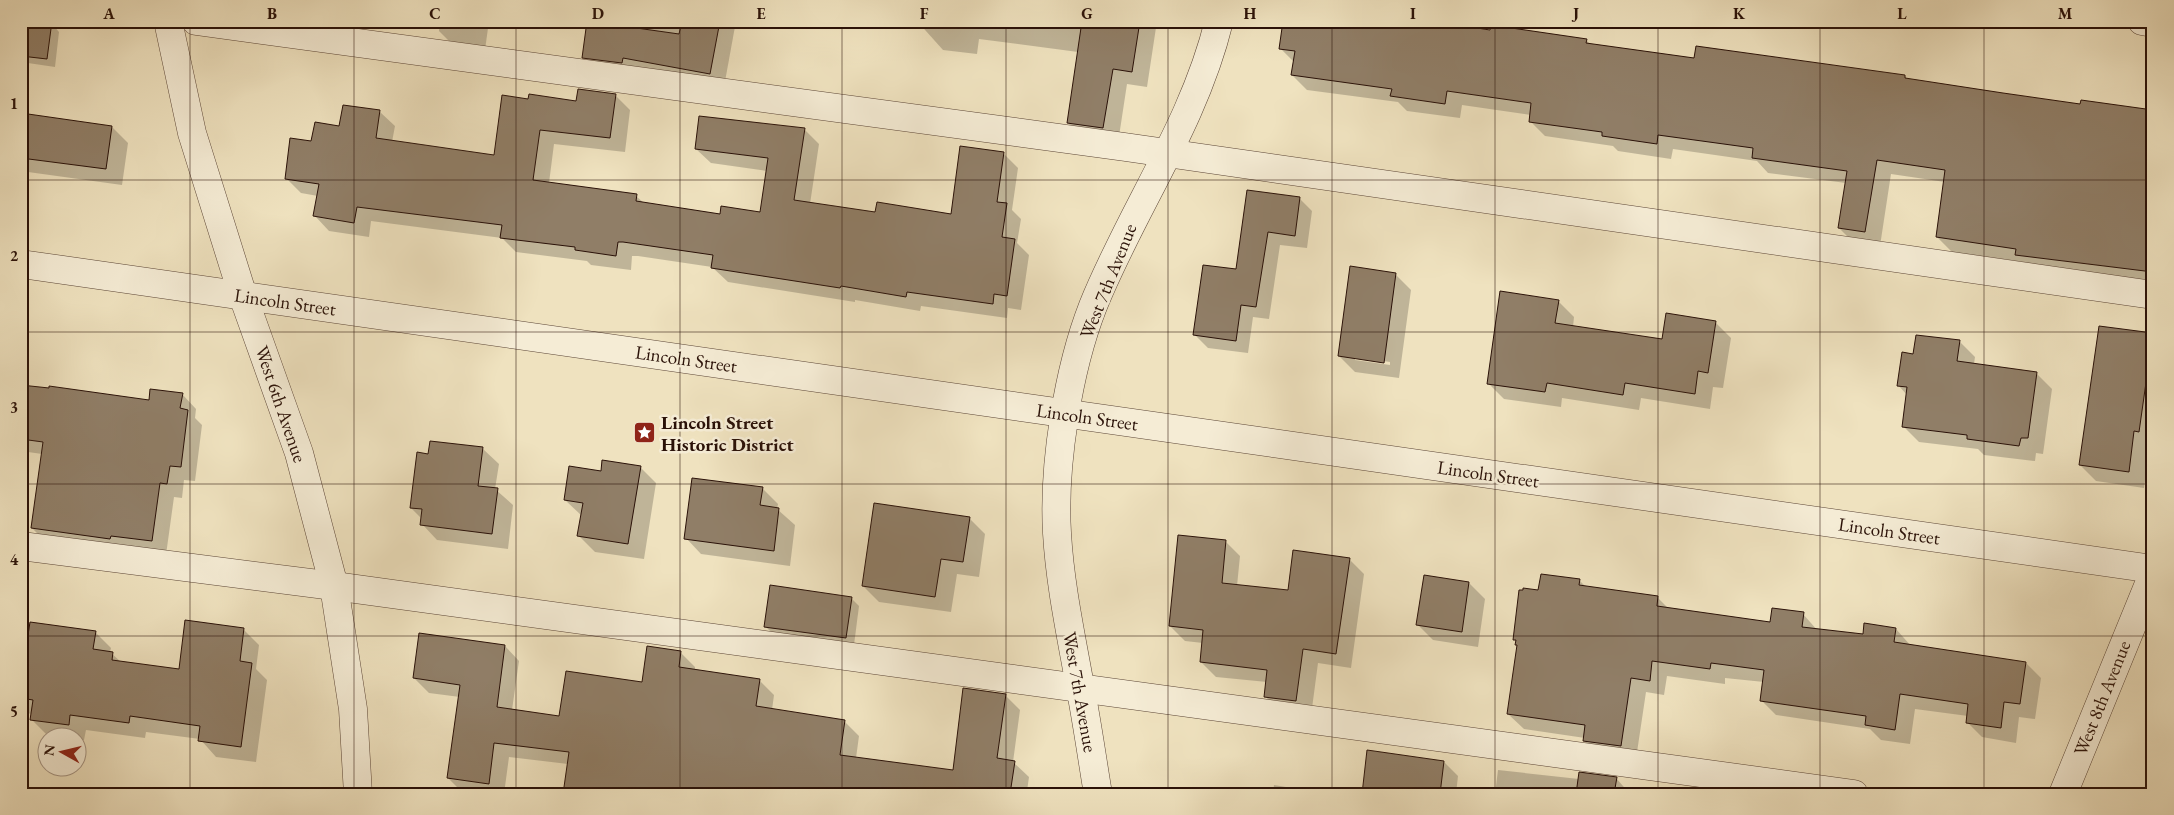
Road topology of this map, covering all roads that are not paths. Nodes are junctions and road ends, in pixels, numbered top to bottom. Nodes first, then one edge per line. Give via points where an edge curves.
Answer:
1 (168, 21) edge
2 (196, 21) edge
3 (1219, 21) edge
4 (2142, 21) edge
5 (2153, 23) edge
6 (1169, 153) junction
7 (21, 264) edge
8 (2153, 295) edge
9 (243, 296) junction
10 (1066, 414) junction
11 (21, 546) edge
12 (2153, 569) edge
13 (2153, 574) edge
14 (334, 586) junction
15 (1080, 687) junction
16 (358, 794) edge
17 (1098, 794) edge
18 (1854, 794) edge
19 (2062, 794) edge

1 - 9 street, West 6th Avenue via 192,133
2 - 6 street
3 - 6 street, West 7th Avenue via 1207,64
4 - 5 street
6 - 8 street
6 - 10 street, West 7th Avenue via 1117,251 1092,309 1074,371
7 - 9 street, Lincoln Street
9 - 10 street, Lincoln Street
9 - 14 street, West 6th Avenue via 299,453
10 - 12 street, Lincoln Street
10 - 15 street, West 7th Avenue via 1058,467 1057,533 1066,613
11 - 14 street
13 - 19 street, West 8th Avenue
14 - 15 street
14 - 16 street, West 6th Avenue via 353,709
15 - 17 street, West 7th Avenue
15 - 18 street

